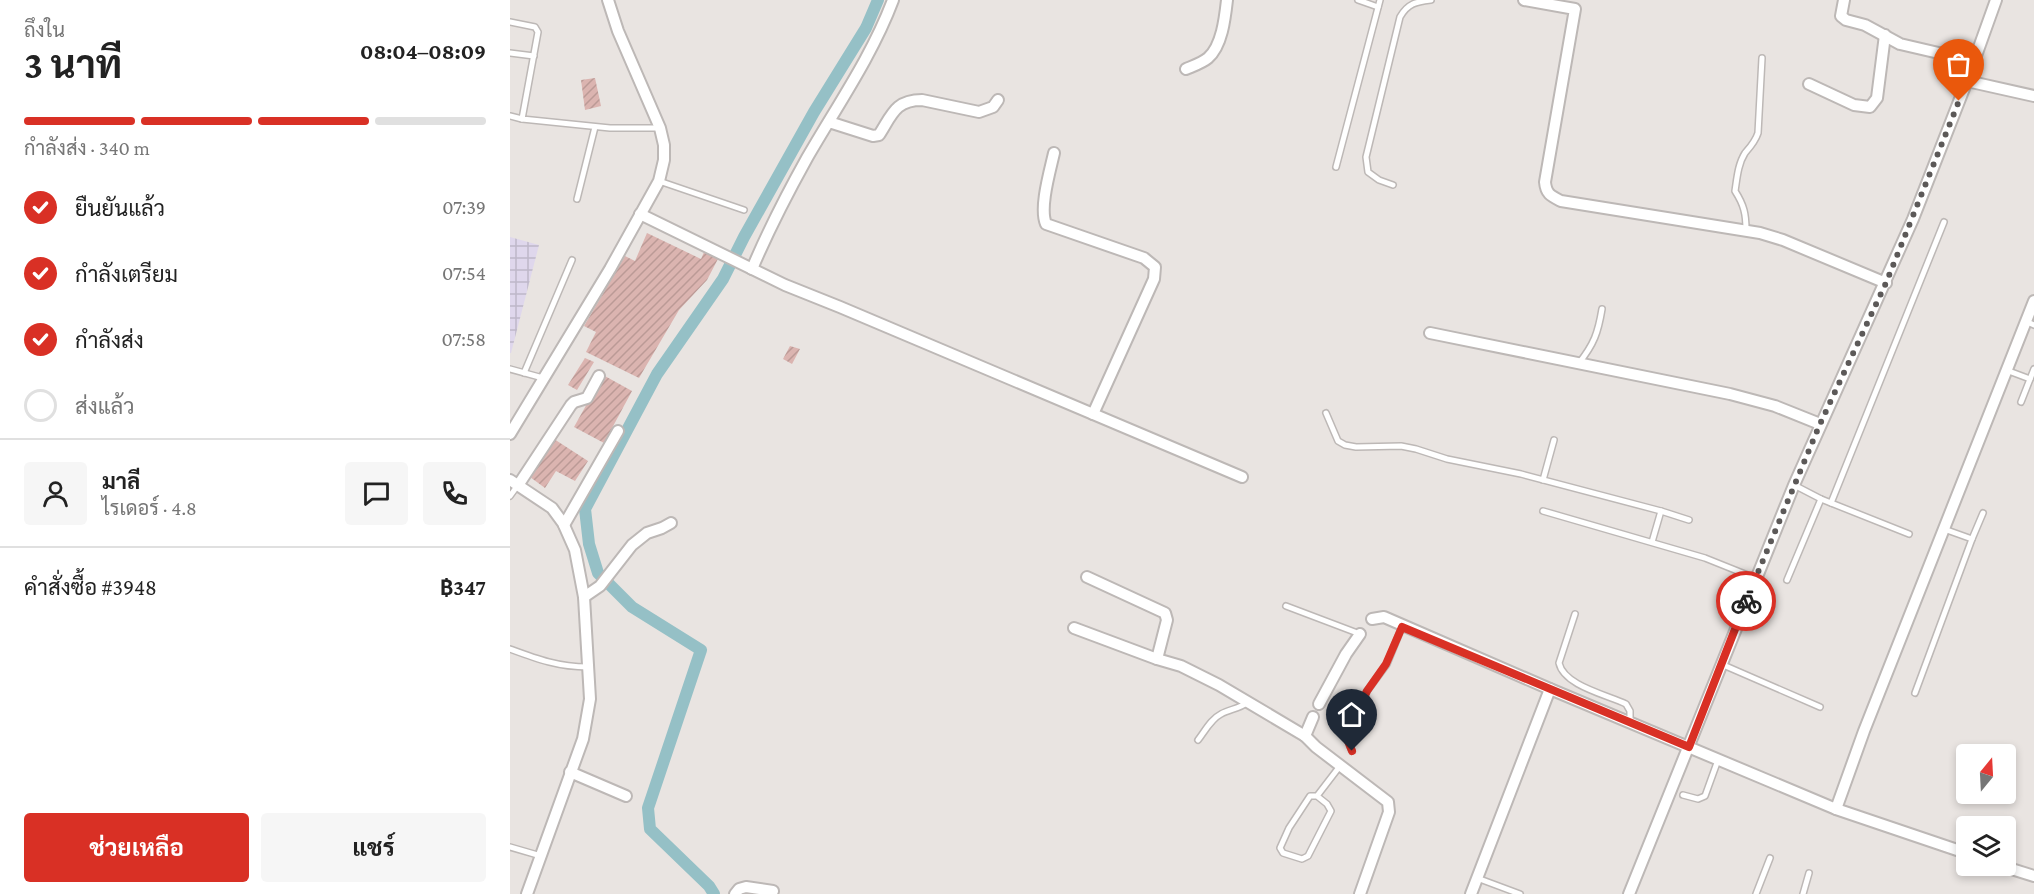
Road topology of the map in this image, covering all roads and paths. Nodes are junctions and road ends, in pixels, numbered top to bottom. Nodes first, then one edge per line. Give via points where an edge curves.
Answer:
1 (608, 0) edge
2 (893, 0) edge
3 (1227, 0) edge
4 (1358, 0) edge
5 (1380, 0) edge
6 (1431, 0) edge
7 (1524, 0) edge
8 (1844, 0) edge
9 (1996, 0) edge
10 (1575, 5) edge
11 (1378, 7) junction
12 (510, 22) edge
13 (1885, 35) junction
14 (510, 53) edge
15 (534, 56) junction
16 (1762, 58) dead end
17 (1186, 69) dead end
18 (1972, 69) junction
19 (1967, 81) junction
20 (1809, 84) dead end
21 (2034, 96) edge
22 (998, 100) dead end
23 (510, 116) edge
24 (522, 118) junction
25 (829, 122) junction
26 (595, 127) junction
27 (660, 128) junction
28 (1054, 153) dead end
29 (1336, 167) dead end
30 (659, 181) junction
31 (1393, 185) dead end
32 (577, 199) dead end
33 (744, 210) dead end
34 (640, 214) junction
35 (1944, 222) dead end
36 (1746, 230) junction
37 (572, 260) dead end
38 (749, 267) junction
39 (1886, 283) junction
40 (2034, 301) edge
41 (1602, 309) dead end
42 (2030, 323) edge
43 (1430, 333) dead end
44 (1578, 363) junction
45 (510, 369) edge
46 (2034, 369) edge
47 (2006, 370) junction
48 (524, 373) junction
49 (599, 376) dead end
50 (543, 378) junction
51 (2030, 380) junction
52 (2021, 402) dead end
53 (1326, 413) dead end
54 (1093, 414) junction
55 (1820, 424) junction
56 (618, 431) dead end
57 (510, 434) edge
58 (1554, 440) dead end
59 (1242, 477) dead end
60 (1543, 480) junction
61 (514, 482) edge
62 (1794, 485) junction
63 (510, 496) edge
64 (1821, 499) junction
65 (1831, 503) junction
66 (1661, 511) junction
67 (1544, 512) dead end
68 (1983, 513) dead end
69 (1689, 520) dead end
70 (670, 523) dead end
71 (564, 525) junction
72 (1944, 529) junction
73 (1909, 534) dead end
74 (1972, 539) junction
75 (1652, 542) junction
76 (1088, 577) dead end
77 (1755, 578) junction
78 (1787, 580) dead end
79 (584, 597) junction
80 (1286, 606) dead end
81 (1575, 614) dead end
82 (1372, 619) dead end
83 (1402, 627) junction
84 (1074, 628) dead end
85 (1360, 634) joint
86 (510, 649) edge
87 (1157, 659) junction
88 (1721, 664) junction
89 (588, 667) junction
90 (1550, 689) junction
91 (1915, 693) dead end
92 (1248, 702) junction
93 (1319, 704) dead end
94 (1820, 707) dead end
95 (1313, 717) dead end
96 (1630, 722) junction
97 (1305, 736) junction
98 (1198, 740) dead end
99 (1689, 747) junction
100 (1352, 751) dead end
101 (1718, 760) junction
102 (1340, 766) junction
103 (570, 772) junction
104 (1683, 795) dead end
105 (626, 796) dead end
106 (1317, 796) junction
107 (1836, 809) junction
108 (510, 847) edge
109 (1956, 851) edge
110 (541, 856) junction
111 (1770, 858) dead end
112 (2016, 870) edge
113 (1809, 873) dead end
114 (2034, 876) edge
115 (1477, 878) junction
116 (773, 891) dead end
117 (527, 894) edge
118 (735, 894) edge
119 (1360, 894) edge
120 (1471, 894) edge
121 (1520, 894) edge
122 (1629, 894) edge
123 (1756, 894) edge
124 (1803, 894) edge

1 - 27 street
2 - 25 street via 871,51
3 - 17 street via 1216,45 1208,58
4 - 11 lane
5 - 11 lane
6 - 31 lane via 1412,3 1400,17 1366,156 1368,172
7 - 10 street
8 - 13 street via 1842,16 1846,20
9 - 18 street
10 - 36 street via 1545,182 1550,196 1561,201
11 - 29 lane
12 - 15 lane via 537,29
13 - 18 street via 1900,44 1943,54
13 - 20 street via 1877,98 1870,107 1854,105
14 - 15 lane
15 - 24 lane
16 - 36 lane via 1758,133 1745,154 1735,191 1746,214
18 - 19 street
19 - 21 street
19 - 39 street
22 - 25 street via 993,107 979,112 912,100 898,107 879,135 873,136
23 - 24 lane
24 - 26 lane
25 - 38 street
26 - 27 lane
26 - 32 lane
27 - 30 street via 664,160
28 - 54 street via 1044,203 1046,224 1144,258 1155,267 1154,279
30 - 33 lane
30 - 34 street
34 - 38 street
34 - 50 street
35 - 65 lane
36 - 39 street via 1783,240
37 - 48 lane
38 - 54 street
39 - 55 street
40 - 42 street
41 - 44 lane via 1592,347
42 - 47 street
43 - 44 street
44 - 55 street via 1730,394
45 - 48 lane
46 - 51 lane
47 - 51 lane
47 - 72 street
48 - 50 lane
49 - 61 street via 587,398 571,405
50 - 57 street
51 - 52 lane
53 - 60 lane via 1338,441 1345,445 1401,446
54 - 59 street
55 - 62 street
56 - 71 street
58 - 60 lane
60 - 66 lane
61 - 63 lane
61 - 71 street via 552,508
62 - 64 lane
62 - 77 street
64 - 65 lane
64 - 78 lane
65 - 73 lane
66 - 69 lane
66 - 75 lane
67 - 75 lane
68 - 74 lane
70 - 79 street via 632,545 600,586
71 - 79 street via 575,550
72 - 74 lane
72 - 107 street
74 - 91 lane
75 - 77 lane
76 - 87 street via 1165,613 1167,620
77 - 88 street
79 - 89 street
80 - 85 lane
81 - 96 lane via 1559,663 1561,669 1573,681 1626,704
82 - 83 street via 1384,617
83 - 90 street
83 - 100 lane via 1346,736
84 - 87 street
85 - 93 street
86 - 89 lane via 566,667
87 - 92 street via 1181,666
88 - 94 lane
88 - 99 street
89 - 103 street via 588,716
90 - 96 street
90 - 115 street
92 - 97 street
92 - 98 lane via 1215,718
95 - 97 street
96 - 99 street
97 - 102 street
99 - 101 street
99 - 122 street
101 - 104 lane via 1705,796 1698,799
101 - 107 street
102 - 106 lane
102 - 119 street via 1390,807
103 - 105 street
103 - 110 street
106 - 106 lane via 1327,804 1330,813 1308,856 1302,859 1283,853 1280,848 1289,828 1310,796
107 - 109 street
108 - 110 lane
110 - 117 street
111 - 123 lane
112 - 114 street
113 - 124 lane
115 - 120 street
115 - 121 lane
116 - 118 street via 746,887

